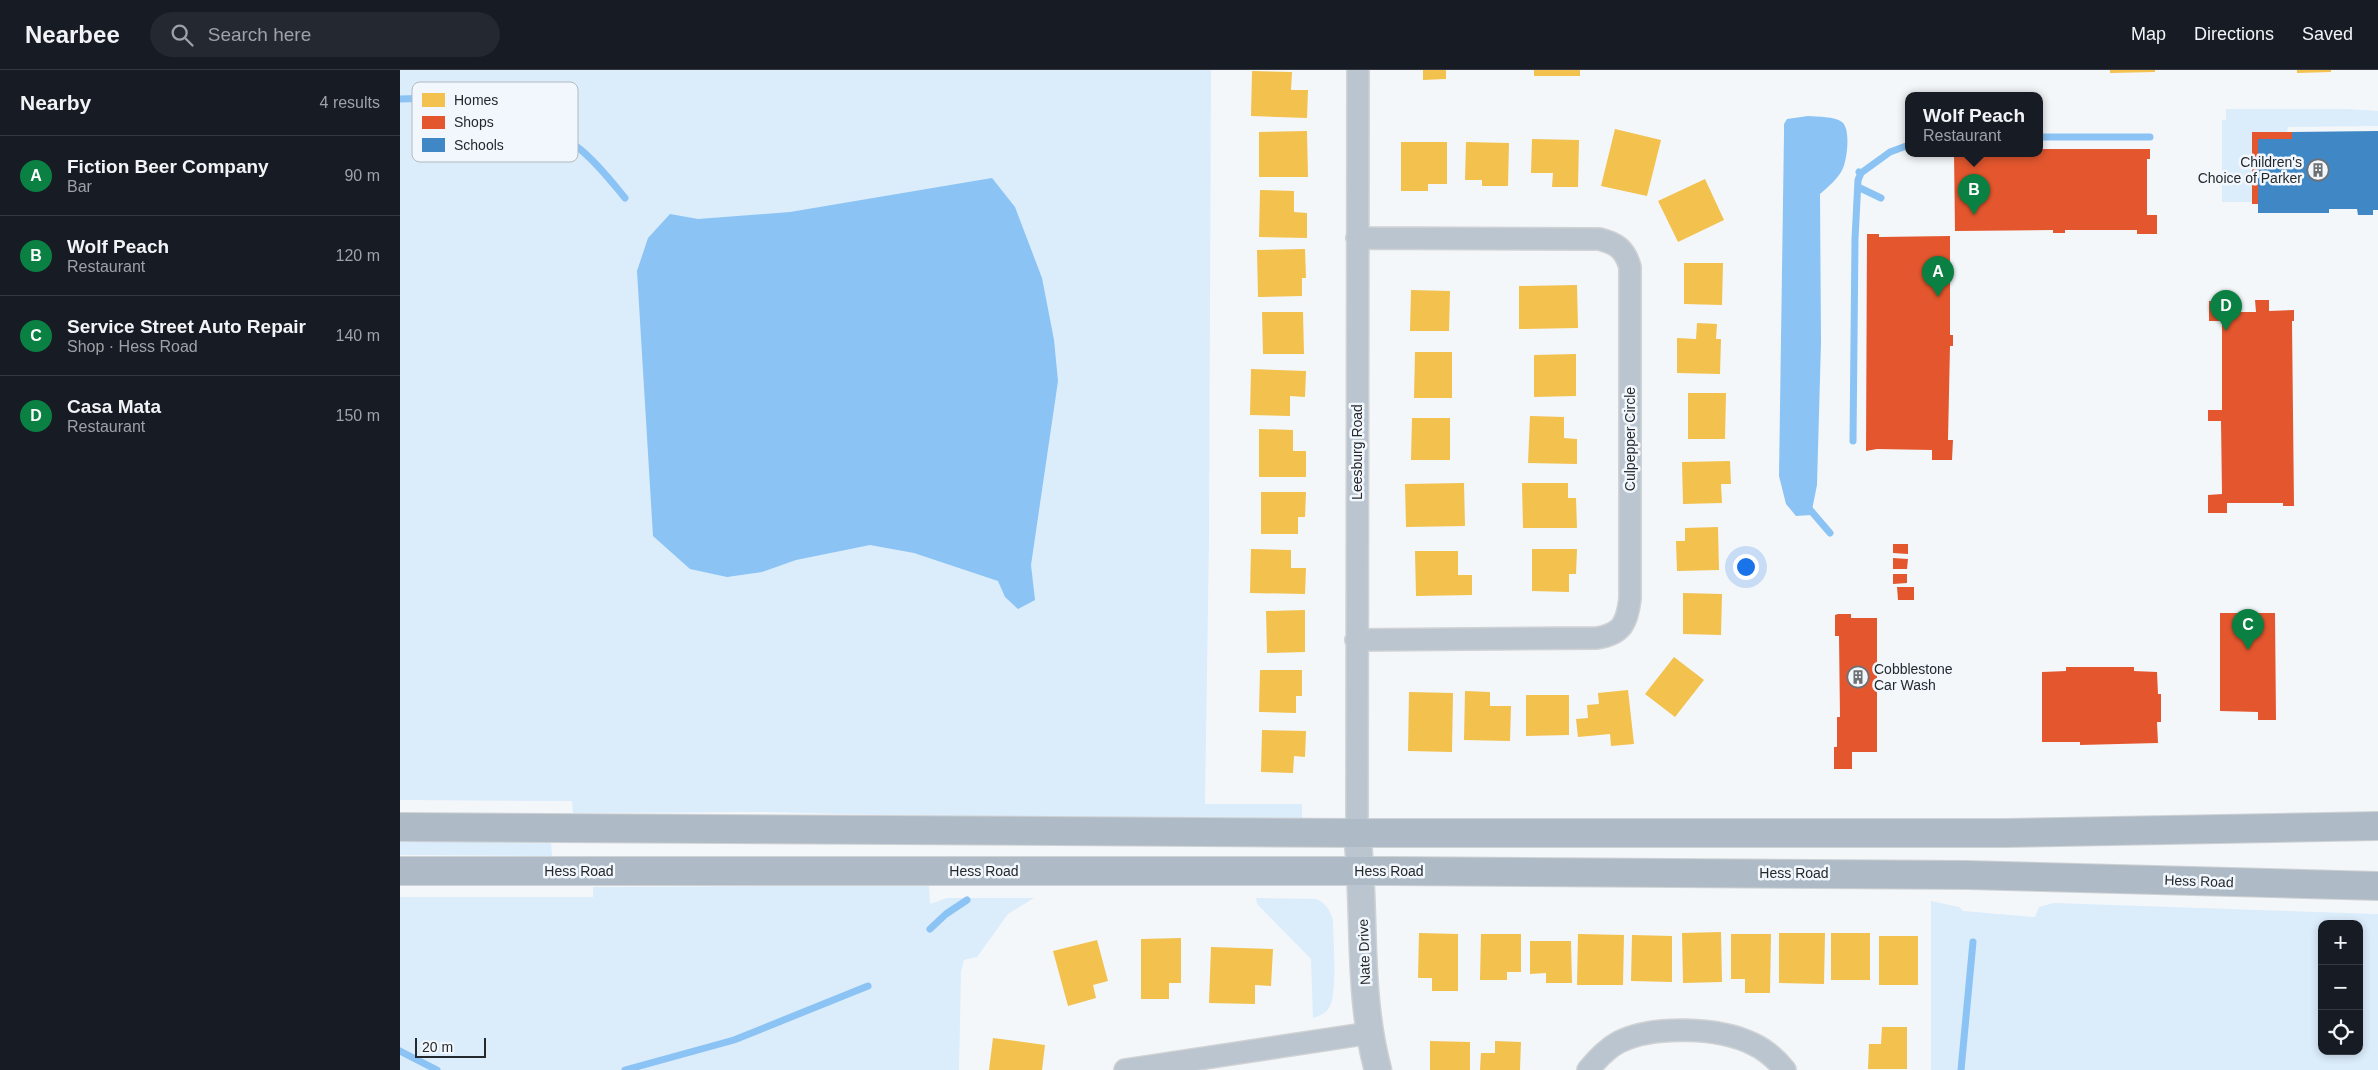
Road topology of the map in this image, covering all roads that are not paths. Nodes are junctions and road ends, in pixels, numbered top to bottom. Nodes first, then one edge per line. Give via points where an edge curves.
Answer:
1 (1358, 70) edge
2 (1357, 238) junction
3 (1356, 640) junction
4 (2378, 826) edge
5 (400, 827) edge
6 (1357, 833) junction
7 (400, 871) edge
8 (1362, 871) junction
9 (2378, 886) edge
10 (1370, 1033) junction
11 (1125, 1070) edge
12 (1378, 1070) edge
13 (1588, 1070) edge
14 (1785, 1070) edge

1 - 2 street, Leesburg Road
2 - 3 street, Leesburg Road
2 - 3 street, Culpepper Circle via 1599,239 1613,242 1627,255 1630,267 1630,599 1623,625 1609,636 1597,638
3 - 6 street, Leesburg Road
4 - 6 main road via 2004,834
5 - 6 main road
6 - 8 street, Nate Drive
7 - 8 main road, Hess Road
8 - 9 main road, Hess Road via 2002,875
8 - 10 street, Nate Drive via 1364,984
10 - 11 street
10 - 12 street, Nate Drive
13 - 14 street via 1600,1056 1620,1042 1651,1033 1686,1031 1744,1040 1768,1054

